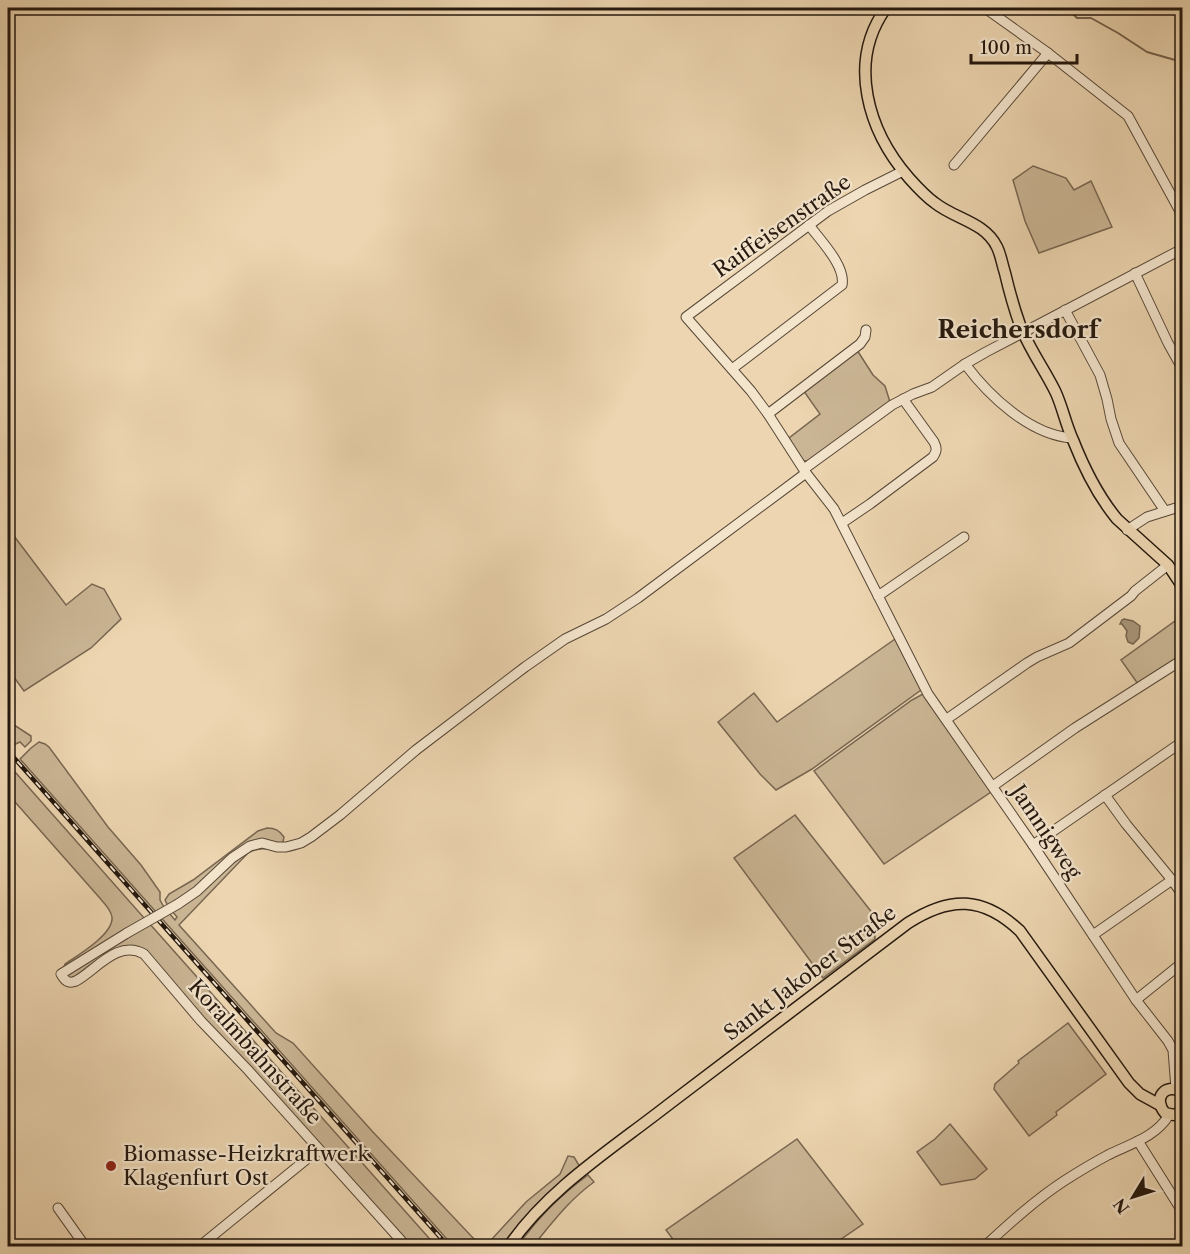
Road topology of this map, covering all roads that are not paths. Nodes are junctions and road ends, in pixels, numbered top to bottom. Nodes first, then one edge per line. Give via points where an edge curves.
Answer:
1 (886, 8) edge
2 (985, 8) edge
3 (1048, 53) junction
4 (954, 165) dead end
5 (903, 171) junction
6 (1182, 215) edge
7 (809, 225) junction
8 (1182, 249) edge
9 (1135, 273) junction
10 (1065, 310) junction
11 (686, 316) joint
12 (866, 330) dead end
13 (1023, 333) junction
14 (965, 364) junction
15 (1182, 368) edge
16 (732, 369) junction
17 (903, 399) junction
18 (768, 414) junction
19 (1072, 438) junction
20 (805, 471) junction
21 (1182, 506) edge
22 (1165, 512) junction
23 (842, 523) junction
24 (1127, 530) junction
25 (964, 537) dead end
26 (1168, 565) junction
27 (1182, 586) edge
28 (878, 596) junction
29 (1182, 660) edge
30 (947, 719) junction
31 (1182, 742) edge
32 (993, 786) junction
33 (1106, 795) junction
34 (1034, 845) junction
35 (1172, 880) junction
36 (1182, 894) edge
37 (1093, 935) junction
38 (1182, 963) edge
39 (1136, 1000) junction
40 (1179, 1091) edge
41 (1161, 1100) junction
42 (1182, 1111) edge
43 (1169, 1115) junction
44 (1138, 1141) junction
45 (313, 1154) dead end
46 (58, 1208) dead end
47 (1182, 1211) edge
48 (85, 1246) edge
49 (200, 1246) edge
50 (406, 1246) edge
51 (509, 1246) edge
52 (985, 1246) edge

1 - 5 main road via 870,36 865,75 877,127
2 - 3 street
3 - 4 street
3 - 6 street via 1128,116
5 - 7 street, Raiffeisenstraße
5 - 13 main road via 933,203 984,230 993,240
7 - 11 street, Raiffeisenstraße
7 - 16 street via 836,260 842,285
8 - 9 street
9 - 10 street
9 - 15 street
10 - 13 street
10 - 22 street via 1100,375 1119,443
11 - 16 street, Jamnigweg
12 - 18 street via 860,344
13 - 14 street
13 - 19 main road via 1057,396
14 - 17 street via 932,387
14 - 19 street via 987,390 1026,421
16 - 18 street, Jamnigweg
17 - 20 street
17 - 23 street via 934,442 936,452
18 - 20 street, Jamnigweg
19 - 24 main road via 1099,494
20 - 23 street, Jamnigweg
20 - 50 street, Koralmbahnstraße, bridge via 638,598 566,639 525,668 416,750 311,837 286,847 262,843 250,846 192,895 62,974 67,982 73,982 117,952 131,949 144,954
21 - 22 street
22 - 24 street via 1147,517
23 - 28 street, Jamnigweg
24 - 26 main road
25 - 28 street
26 - 27 main road
26 - 30 street via 1069,643 1027,663
28 - 30 street, Jamnigweg via 923,686
29 - 32 street
30 - 32 street, Jamnigweg
31 - 33 street
32 - 34 street, Jamnigweg
33 - 34 street
33 - 35 street
34 - 37 street, Jamnigweg
35 - 36 street
35 - 37 street
37 - 39 street, Jamnigweg
38 - 39 street
39 - 40 street, Jamnigweg via 1173,1050
40 - 41 main road via 1170,1089
41 - 43 main road, Sankt Jakober Straße via 1162,1110
41 - 51 main road, Sankt Jakober Straße via 1121,1071 1020,931 1008,920 974,904 944,906 908,923 586,1168 543,1206
42 - 43 main road
43 - 44 street via 1161,1126
44 - 47 street
44 - 52 street via 1062,1183
45 - 49 street
46 - 48 street

